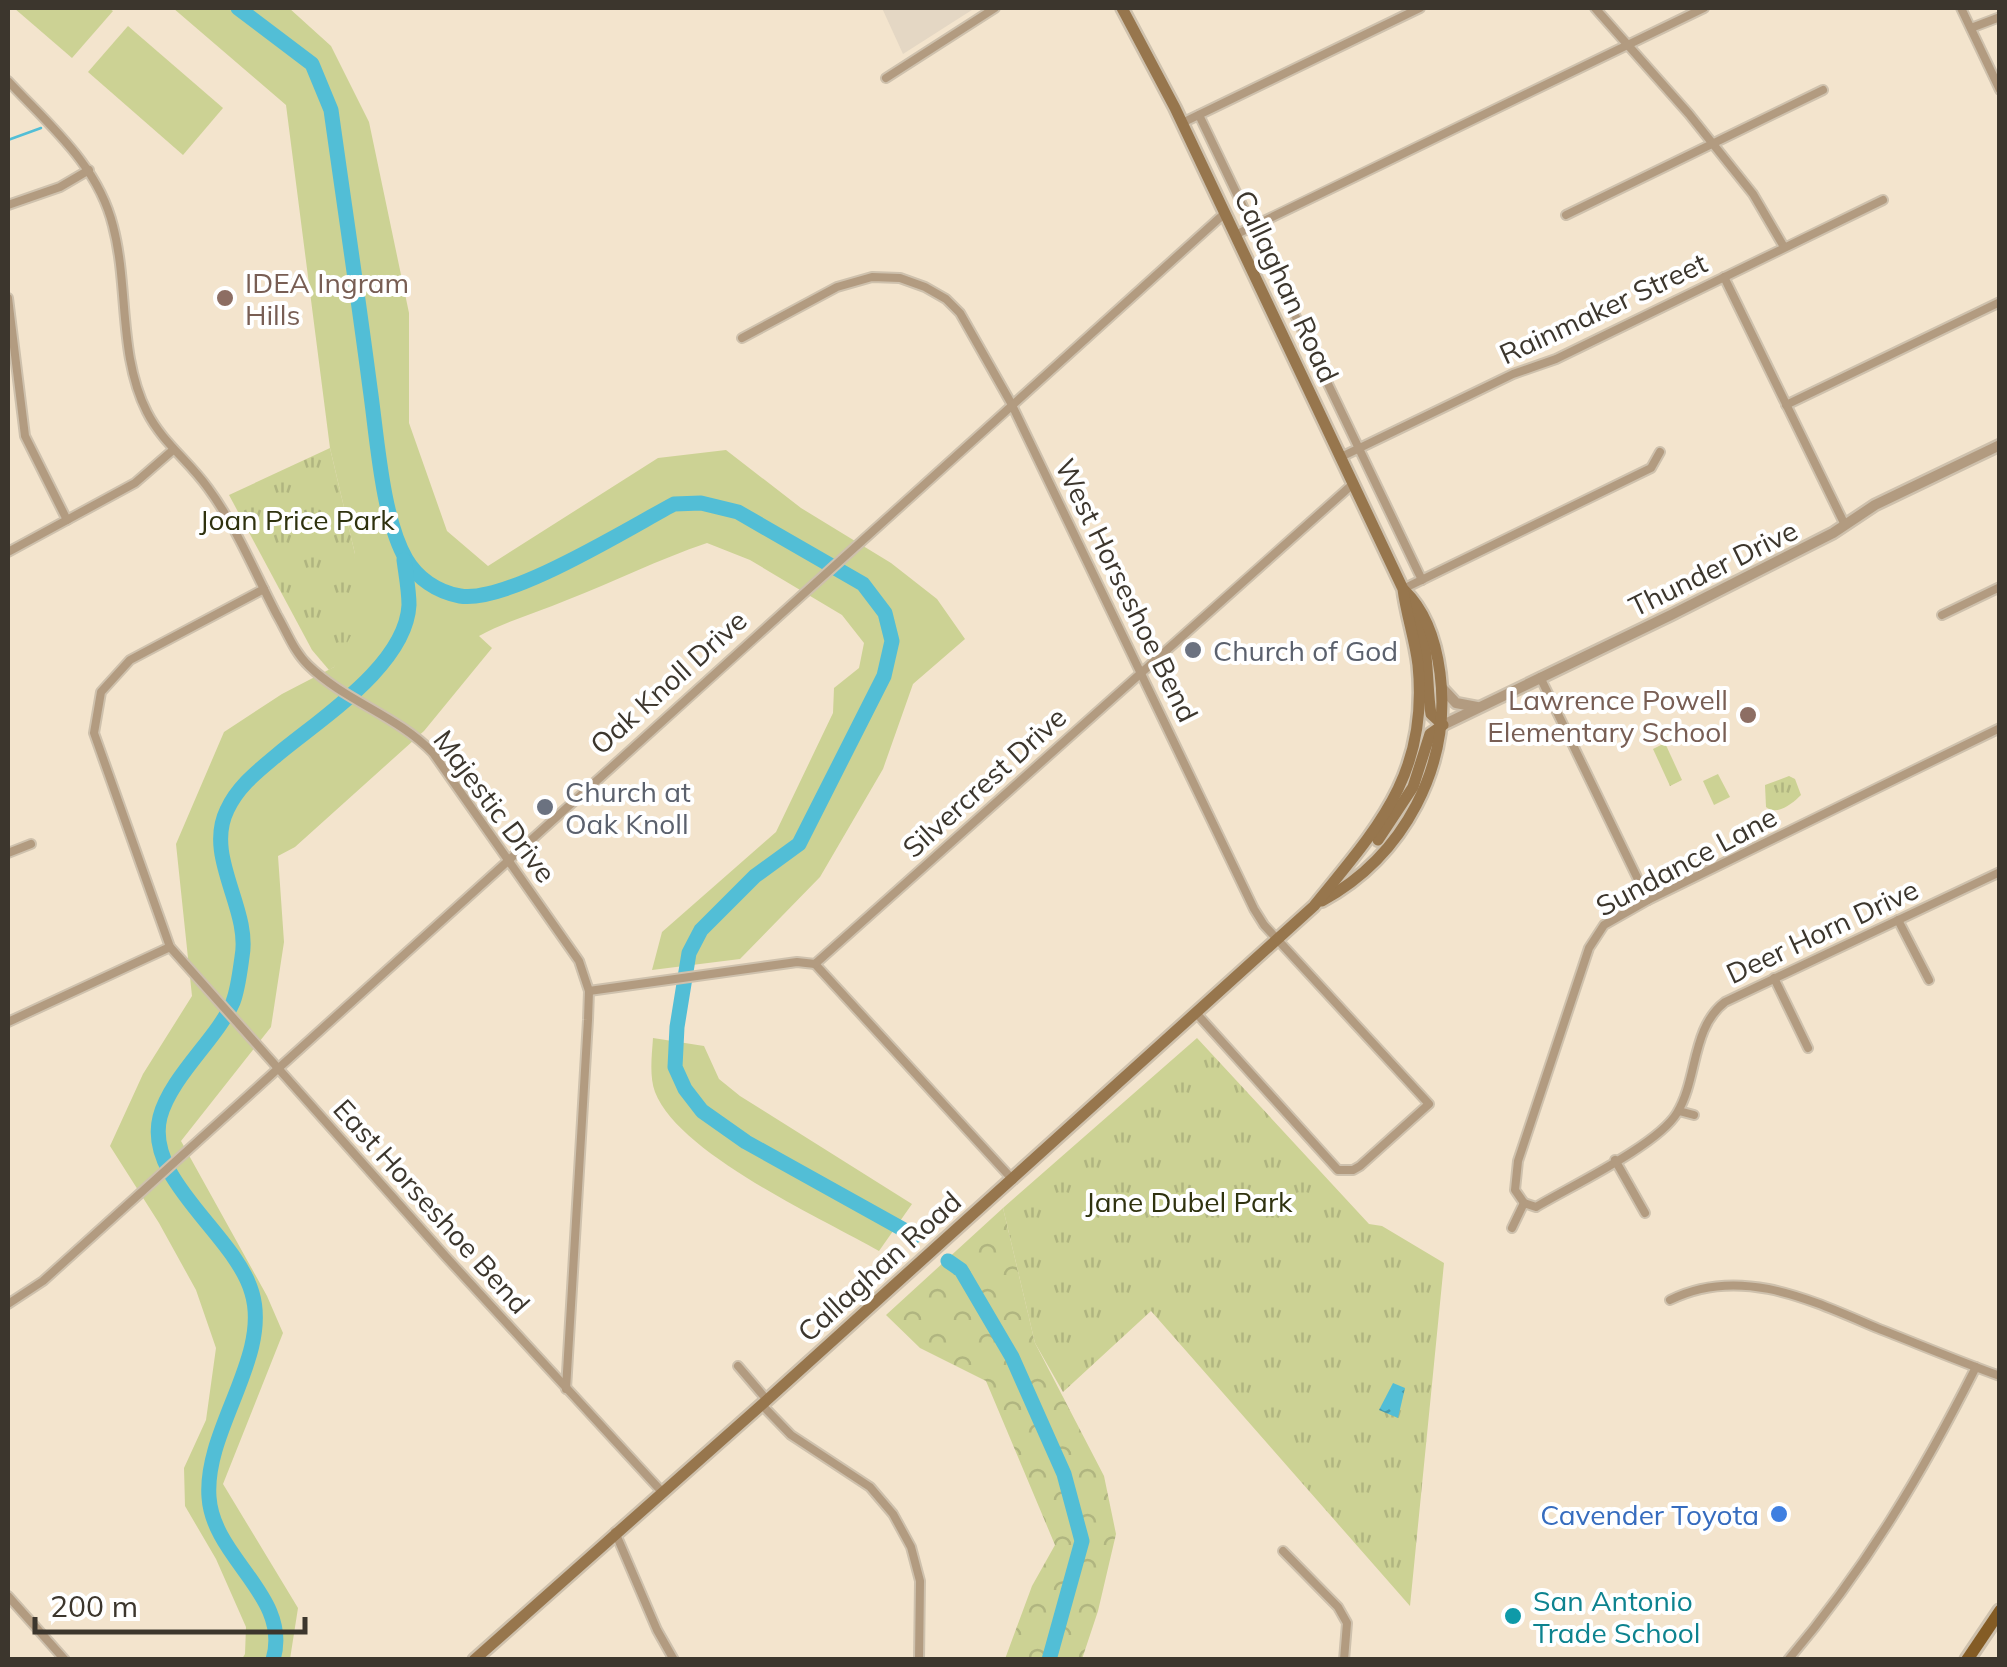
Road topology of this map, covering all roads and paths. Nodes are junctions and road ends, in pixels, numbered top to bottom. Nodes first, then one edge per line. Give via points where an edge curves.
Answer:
1 (994, 8) edge
2 (1122, 8) edge
3 (1420, 8) edge
4 (1595, 8) edge
5 (1704, 8) edge
6 (1961, 8) edge
7 (2000, 17) edge
8 (1971, 28) junction
9 (1629, 44) junction
10 (886, 78) dead end
11 (8, 81) edge
12 (1823, 90) dead end
13 (2000, 90) edge
14 (1199, 115) junction
15 (1182, 123) junction
16 (1711, 144) junction
17 (89, 170) junction
18 (1883, 200) dead end
19 (8, 205) edge
20 (1225, 213) junction
21 (1566, 215) dead end
22 (1252, 228) junction
23 (1236, 236) junction
24 (1784, 248) junction
25 (1724, 277) junction
26 (8, 298) edge
27 (2000, 302) edge
28 (742, 338) dead end
29 (1011, 403) junction
30 (1786, 406) junction
31 (2000, 444) edge
32 (1360, 449) junction
33 (173, 450) junction
34 (1660, 452) dead end
35 (1341, 457) junction
36 (1354, 483) junction
37 (67, 520) junction
38 (1845, 526) junction
39 (8, 552) edge
40 (1422, 580) junction
41 (2000, 586) edge
42 (264, 589) junction
43 (1404, 594) junction
44 (1942, 615) dead end
45 (1142, 671) junction
46 (1540, 677) junction
47 (1442, 688) junction
48 (1478, 707) junction
49 (1442, 725) junction
50 (2000, 728) edge
51 (30, 844) dead end
52 (8, 852) edge
53 (507, 859) junction
54 (2000, 872) edge
55 (1333, 883) junction
56 (1648, 900) junction
57 (1314, 906) junction
58 (1898, 920) junction
59 (1278, 940) junction
60 (170, 947) junction
61 (815, 964) junction
62 (1774, 978) junction
63 (1929, 980) dead end
64 (589, 991) junction
65 (1197, 1014) junction
66 (8, 1022) edge
67 (1808, 1048) dead end
68 (277, 1067) junction
69 (1679, 1111) junction
70 (1694, 1116) dead end
71 (1615, 1160) junction
72 (1013, 1180) junction
73 (1524, 1203) junction
74 (1646, 1213) dead end
75 (1512, 1228) dead end
76 (1670, 1300) dead end
77 (8, 1304) edge
78 (738, 1366) dead end
79 (1976, 1368) junction
80 (2000, 1376) edge
81 (566, 1389) junction
82 (764, 1402) junction
83 (663, 1493) junction
84 (615, 1532) junction
85 (1283, 1551) dead end
86 (8, 1596) edge
87 (2000, 1611) edge
88 (66, 1660) edge
89 (474, 1660) edge
90 (674, 1660) edge
91 (919, 1660) edge
92 (1344, 1660) edge
93 (1788, 1660) edge
94 (1967, 1660) edge

1 - 10 street
2 - 15 main road, Callaghan Road
3 - 14 street
4 - 9 street
5 - 9 street
6 - 8 street
7 - 8 street
8 - 13 street
9 - 16 street
9 - 22 street
11 - 17 street, Majestic Drive
12 - 16 street
14 - 15 street
14 - 22 street, Callaghan Road
15 - 20 main road, Callaghan Road
16 - 21 street
16 - 24 street via 1753,194
17 - 19 street
17 - 33 street, Majestic Drive via 113,226 134,381
18 - 24 street, Rainmaker Street
20 - 23 main road, Callaghan Road
20 - 29 street, Oak Knoll Drive
22 - 23 street
22 - 32 street, Callaghan Road
23 - 35 main road, Callaghan Road
24 - 25 street, Rainmaker Street
25 - 30 street
25 - 32 street, Rainmaker Street
26 - 37 street via 25,436
27 - 30 street
28 - 29 street, West Horseshoe Bend via 852,282 912,282 960,313
29 - 45 street, West Horseshoe Bend
29 - 53 street, Oak Knoll Drive
30 - 38 street
31 - 38 street, Thunder Drive
32 - 35 street, Rainmaker Street
32 - 40 street, Callaghan Road
33 - 37 street via 135,483
33 - 42 street, Majestic Drive via 210,490
34 - 40 street via 1650,468
35 - 36 main road, Callaghan Road
36 - 43 main road, Callaghan Road
36 - 45 street, Silvercrest Drive
37 - 39 street
38 - 46 street, Thunder Drive
40 - 43 street
41 - 44 street
42 - 53 street, Majestic Drive via 302,658 418,738
42 - 60 street via 130,660 100,692 94,732
43 - 47 main road, Callaghan Road via 1419,604 1428,626
43 - 49 main road via 1423,642 1431,714
43 - 55 main road, Callaghan Road via 1420,705 1413,746 1392,806
45 - 59 street, West Horseshoe Bend via 1254,909
45 - 61 street, Silvercrest Drive
46 - 48 street, Thunder Drive
46 - 56 street
47 - 48 street via 1456,703
47 - 49 main road, Callaghan Road
48 - 49 street, Thunder Drive
49 - 55 main road via 1430,734 1396,817
49 - 57 main road, Callaghan Road via 1427,785 1405,826 1355,878
50 - 56 street, Sundance Lane
51 - 52 street
53 - 64 street, Majestic Drive via 569,944
53 - 68 street, Oak Knoll Drive
54 - 58 street, Deer Horn Drive
55 - 57 main road, Callaghan Road
56 - 73 street, Sundance Lane via 1604,925 1589,948 1518,1162 1515,1190
57 - 59 main road, Callaghan Road
58 - 62 street, Deer Horn Drive
58 - 63 street
59 - 65 main road, Callaghan Road
59 - 65 street, West Horseshoe Bend via 1429,1104 1353,1170 1338,1170
60 - 66 street
60 - 68 street, East Horseshoe Bend
61 - 64 street
61 - 72 street
62 - 67 street
62 - 69 street, Deer Horn Drive via 1710,1016
64 - 81 street, Majestic Drive
65 - 72 main road, Callaghan Road
68 - 77 street, Oak Knoll Drive via 43,1281
68 - 81 street, East Horseshoe Bend
69 - 70 street
69 - 71 street via 1657,1135
71 - 73 street via 1536,1207
71 - 74 street
72 - 82 main road, Callaghan Road
73 - 75 street
76 - 79 street via 1720,1285 1771,1289
78 - 82 street
79 - 80 street
79 - 93 street via 1886,1531
81 - 83 street, East Horseshoe Bend
82 - 83 main road, Callaghan Road
82 - 91 street via 802,1444 857,1477 893,1514 920,1580
83 - 84 main road, Callaghan Road
84 - 89 main road, Callaghan Road
84 - 90 street
85 - 92 street via 1347,1623
86 - 88 street
87 - 94 main road

